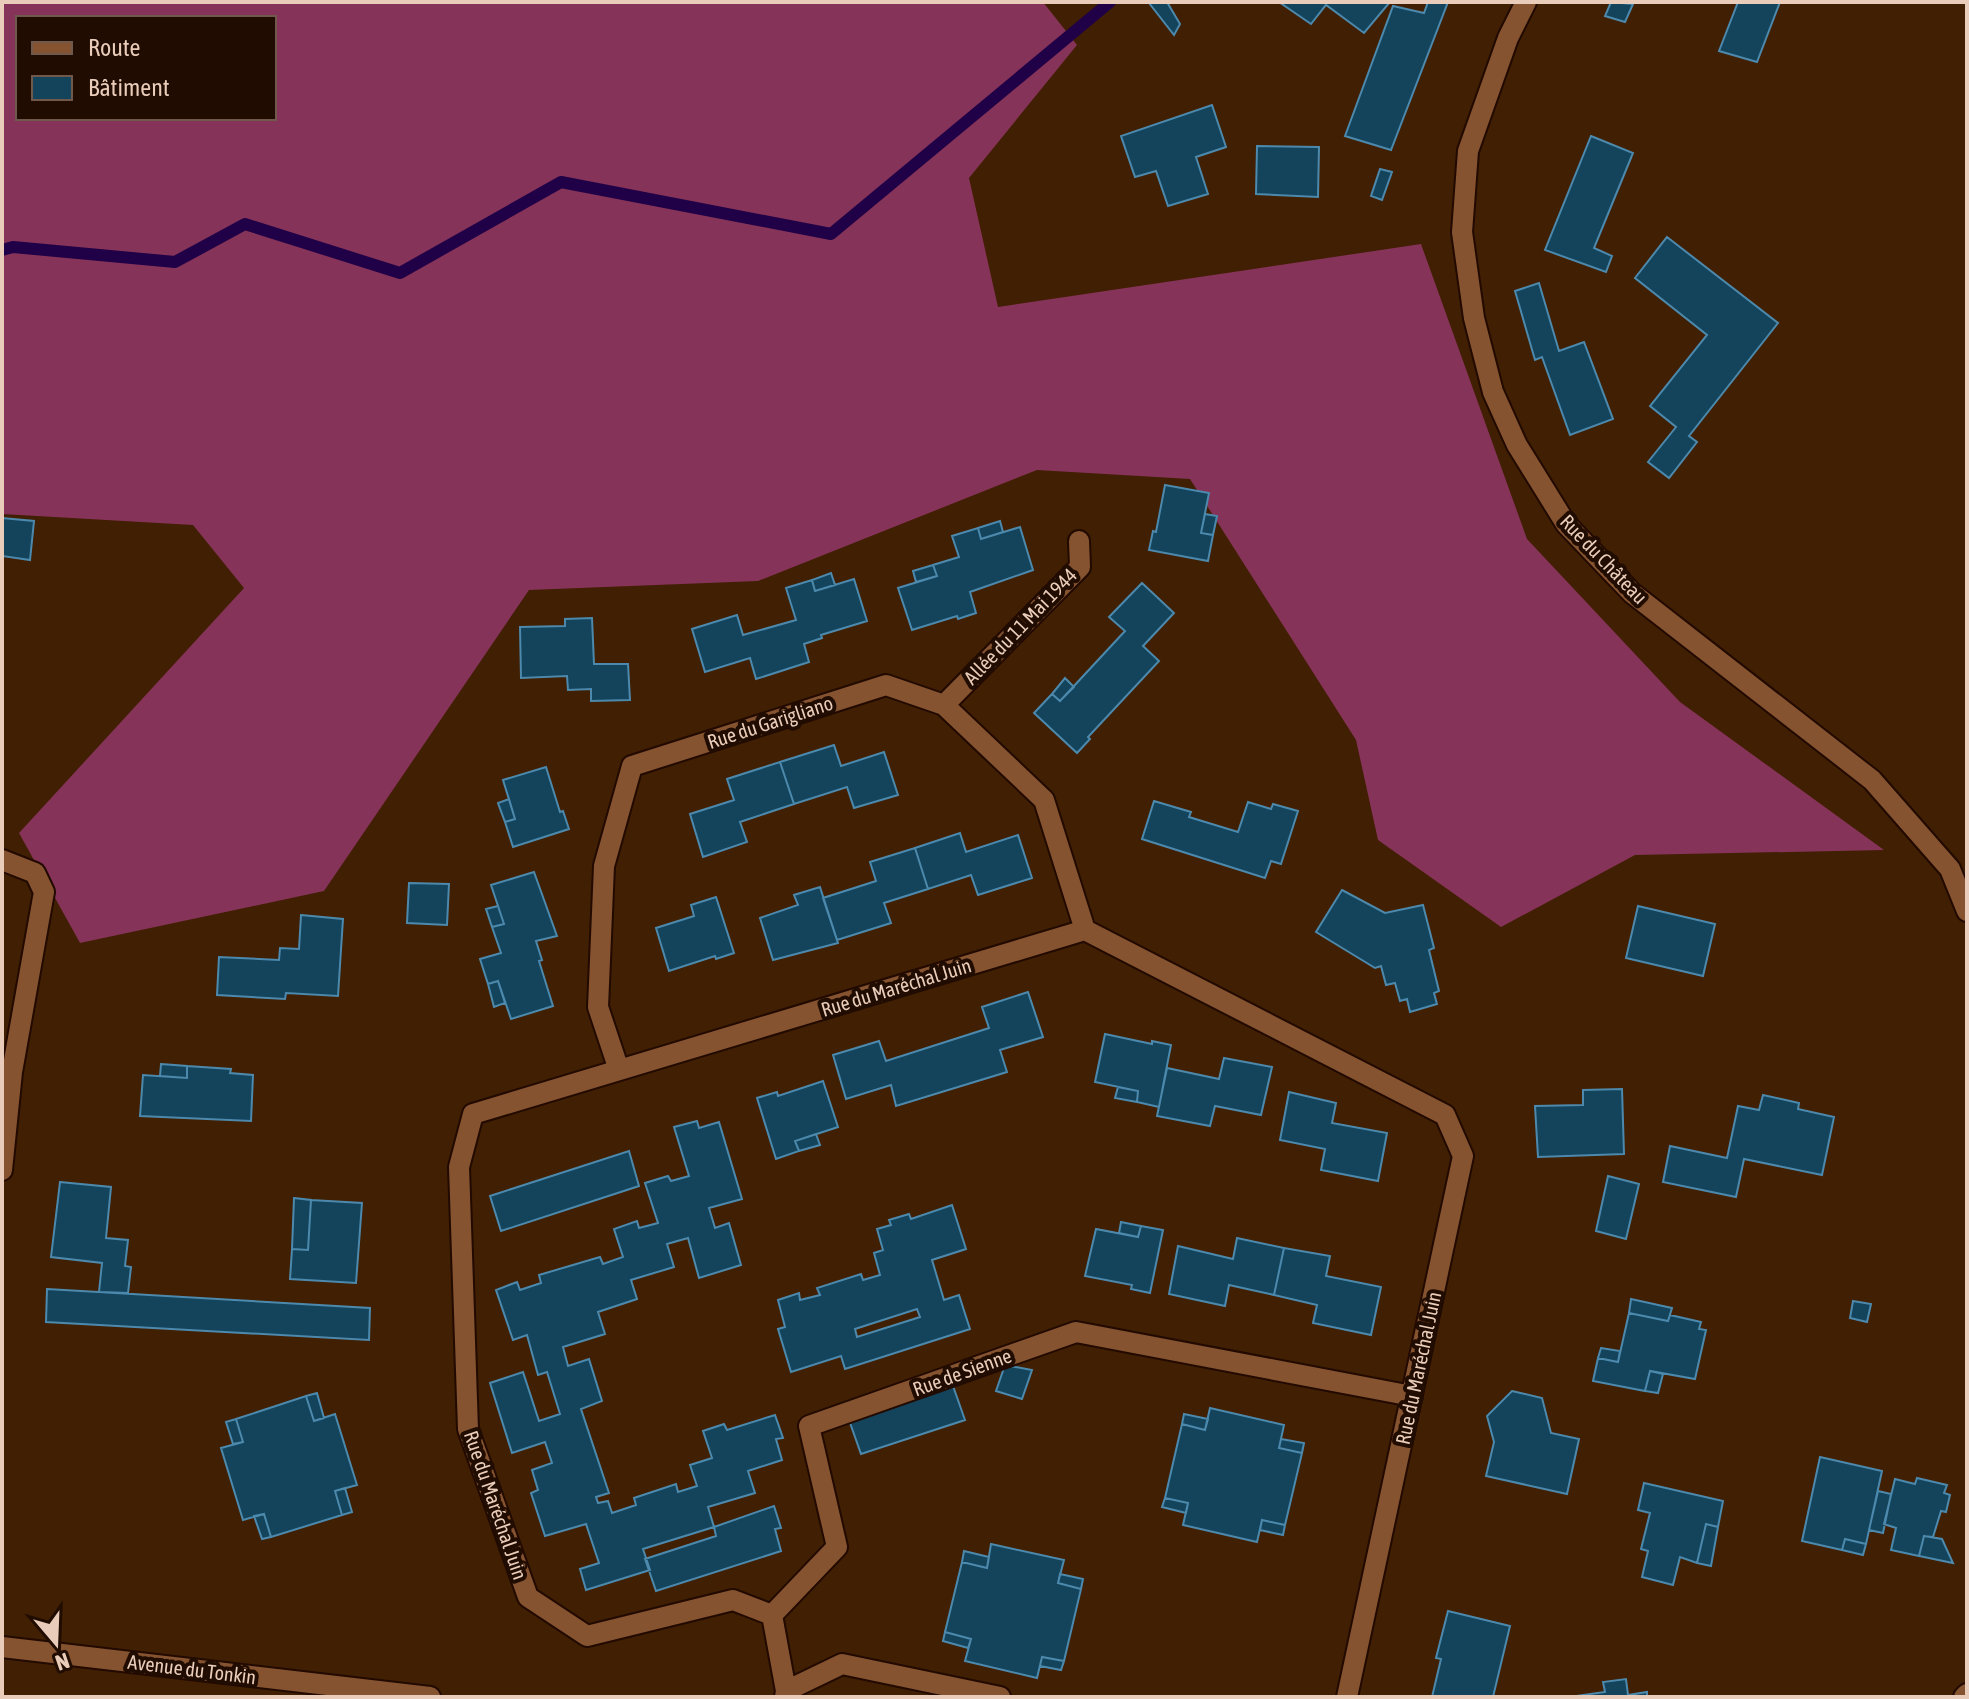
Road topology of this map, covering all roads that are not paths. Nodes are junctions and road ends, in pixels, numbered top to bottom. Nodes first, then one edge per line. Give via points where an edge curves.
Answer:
1 (1526, 2) edge
2 (1079, 541) dead end
3 (944, 705) junction
4 (2, 860) edge
5 (1967, 911) edge
6 (1085, 930) junction
7 (619, 1070) junction
8 (2, 1170) edge
9 (1412, 1396) junction
10 (772, 1615) junction
11 (2, 1647) edge
12 (786, 1694) edge
13 (430, 1697) edge
14 (1000, 1697) edge
15 (1347, 1697) edge

1 - 5 street, Rue du Château via 1468,151 1462,232 1474,318 1493,392 1517,445 1566,524 1632,593 1872,780 1950,869
2 - 3 street, Allée du 11 Mai 1944 via 1080,567
3 - 6 street, Rue du Garigliano via 1044,800
3 - 7 street, Rue du Garigliano via 886,685 632,766 604,866 598,991 598,1007
4 - 8 street via 35,873 44,892 12,1072
6 - 7 street, Rue du Maréchal Juin
6 - 9 street, Rue du Maréchal Juin via 1445,1115 1463,1156
7 - 10 street, Rue du Maréchal Juin via 473,1114 459,1167 468,1429 528,1597 587,1636 733,1600
9 - 10 street, Rue de Sienne via 1076,1332 809,1426 837,1547
9 - 15 street, Rue du Maréchal Juin
10 - 12 street
11 - 13 street, Avenue du Tonkin
12 - 14 street via 842,1664

